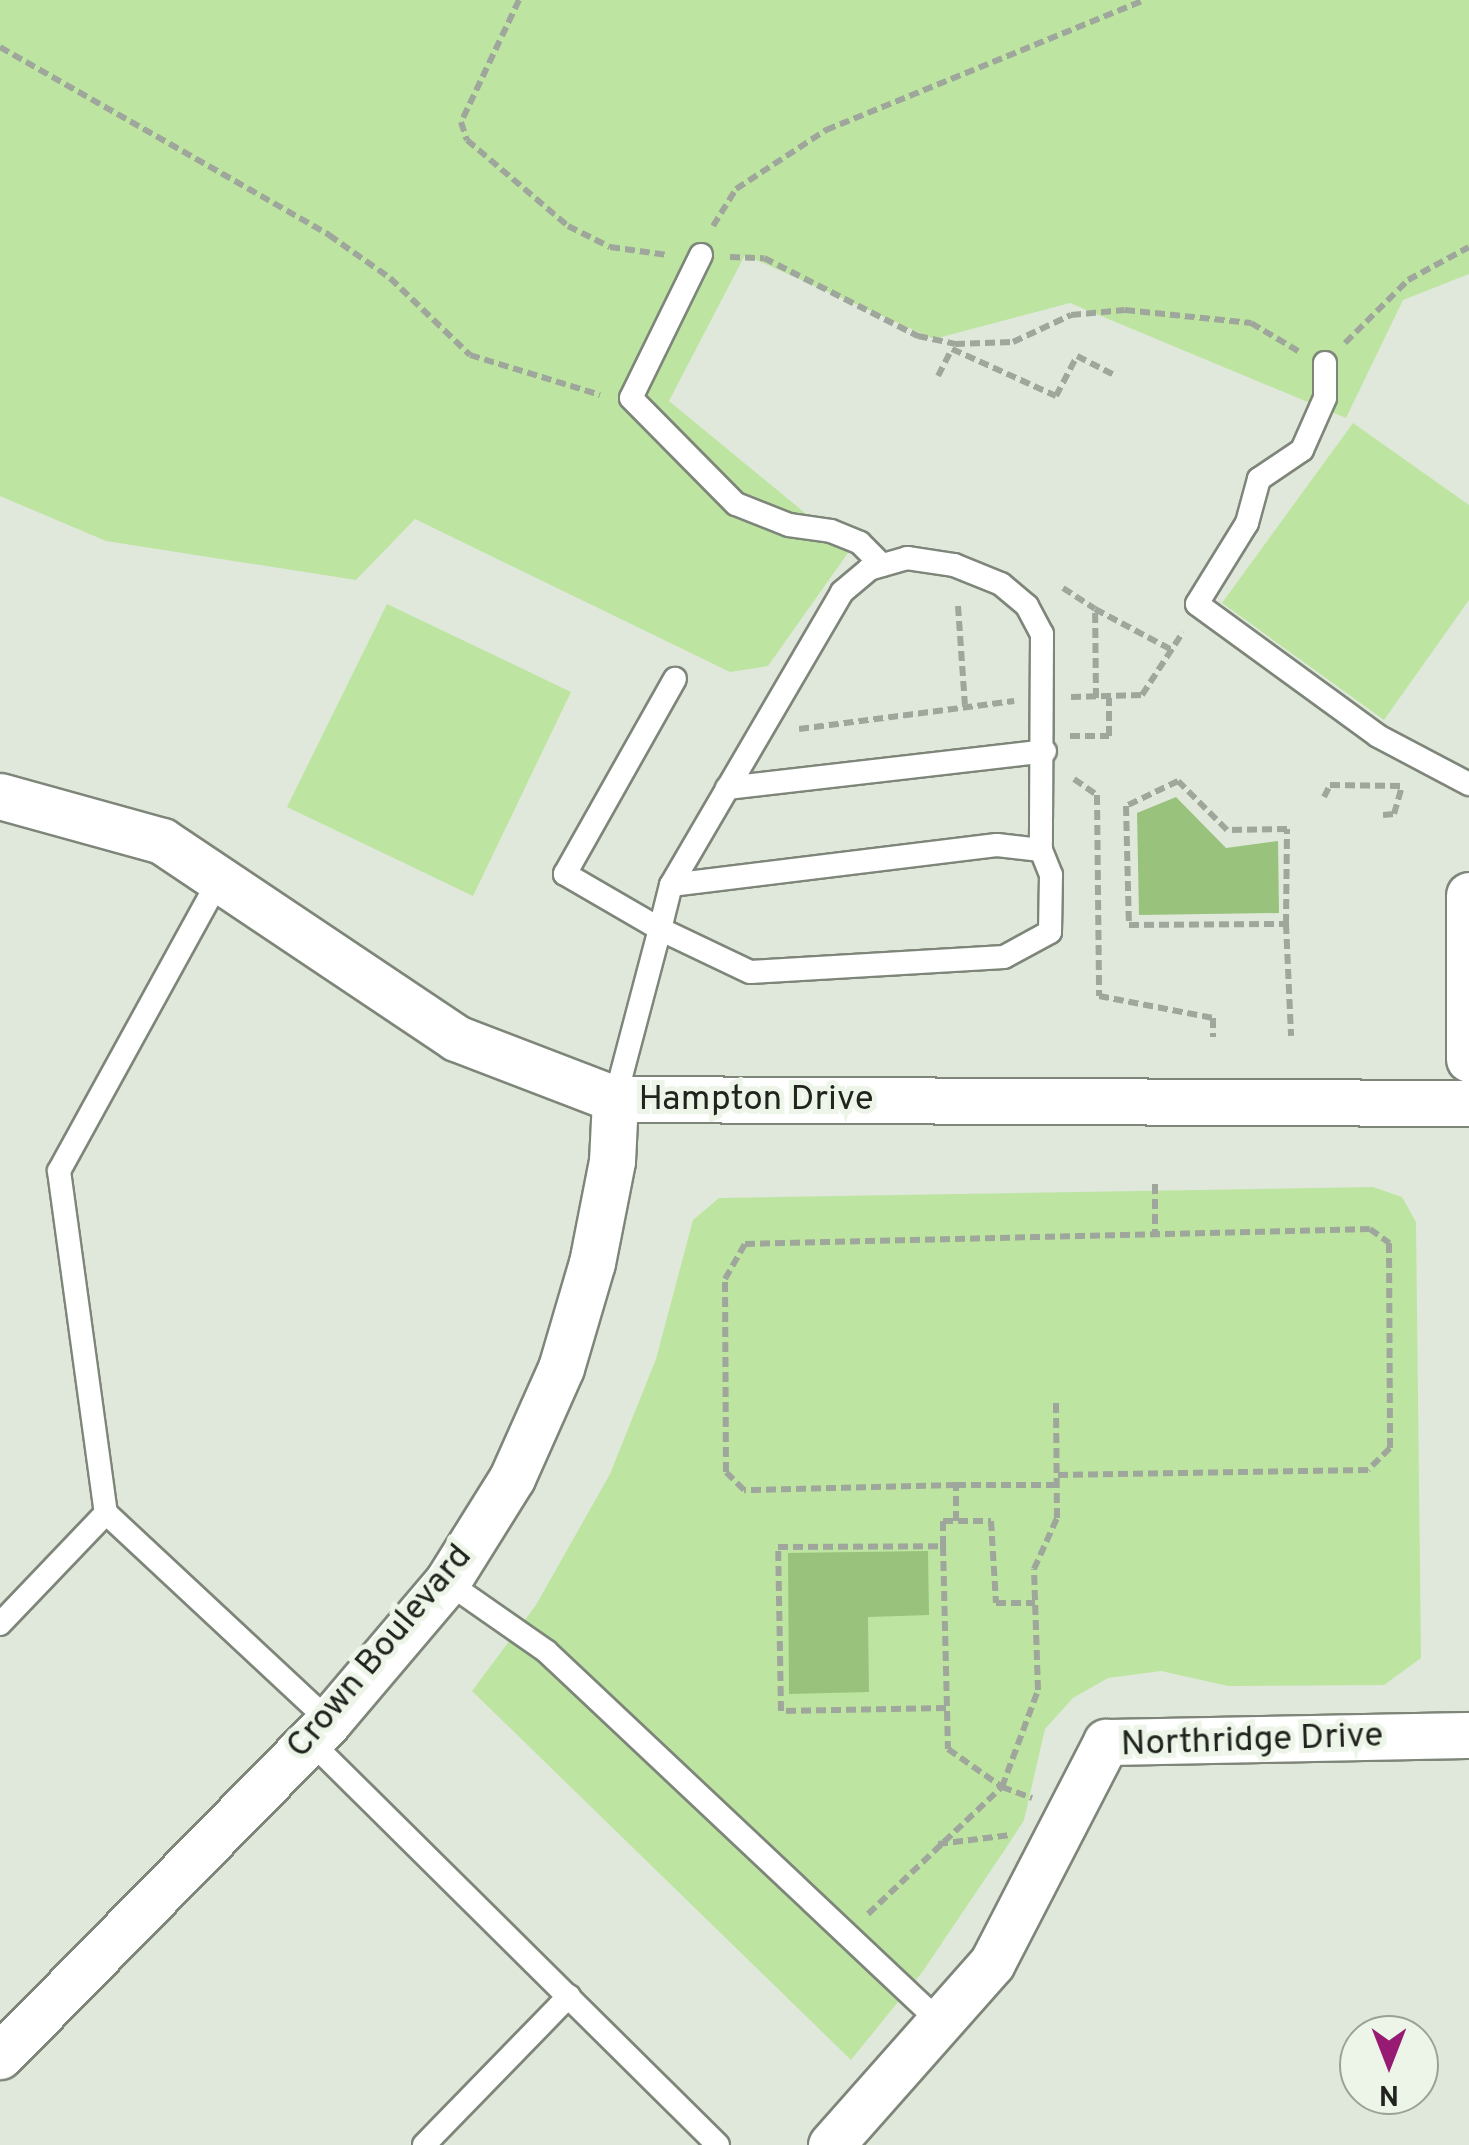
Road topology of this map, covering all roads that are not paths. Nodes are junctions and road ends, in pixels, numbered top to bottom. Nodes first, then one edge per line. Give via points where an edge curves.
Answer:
1 (701, 255) road end
2 (1325, 363) road end
3 (882, 565) junction
4 (675, 678) dead end
5 (1045, 751) junction
6 (1469, 784) edge
7 (727, 788) junction
8 (0, 796) edge
9 (1042, 850) junction
10 (220, 880) junction
11 (671, 884) junction
12 (1469, 895) edge
13 (660, 929) junction
14 (1469, 1059) edge
15 (615, 1100) junction
16 (1469, 1103) edge
17 (106, 1513) junction
18 (447, 1582) junction
19 (0, 1624) edge
20 (320, 1731) junction
21 (1469, 1735) edge
22 (569, 1996) junction
23 (940, 2022) junction
24 (0, 2056) edge
25 (424, 2145) edge
26 (718, 2145) edge
27 (831, 2145) edge

1 - 3 lane via 631,398 736,504 860,543
2 - 6 lane via 1325,398 1302,450 1259,479 1247,524 1197,604 1410,756
3 - 5 lane via 908,558 954,565 1001,584 1027,606 1042,634
3 - 7 lane via 842,592
4 - 13 lane via 565,874
5 - 7 lane
5 - 9 lane
7 - 11 lane
8 - 10 street, Hampton Drive via 162,841
9 - 11 lane via 998,846
9 - 13 lane via 1051,875 1050,932 1004,957 750,972
10 - 15 street, Hampton Drive via 456,1038
10 - 17 lane via 59,1171
11 - 13 lane
12 - 14 street
13 - 15 lane
15 - 16 street, Hampton Drive
15 - 18 street, Crown Boulevard via 612,1161 592,1263 562,1368 512,1478
17 - 19 lane
17 - 20 lane
18 - 20 street, Crown Boulevard
18 - 23 lane via 546,1652
20 - 22 lane
20 - 24 street, Crown Boulevard
21 - 23 street, Northridge Drive via 1106,1742 992,1963
22 - 25 lane
22 - 26 lane
23 - 27 street, Northridge Drive

